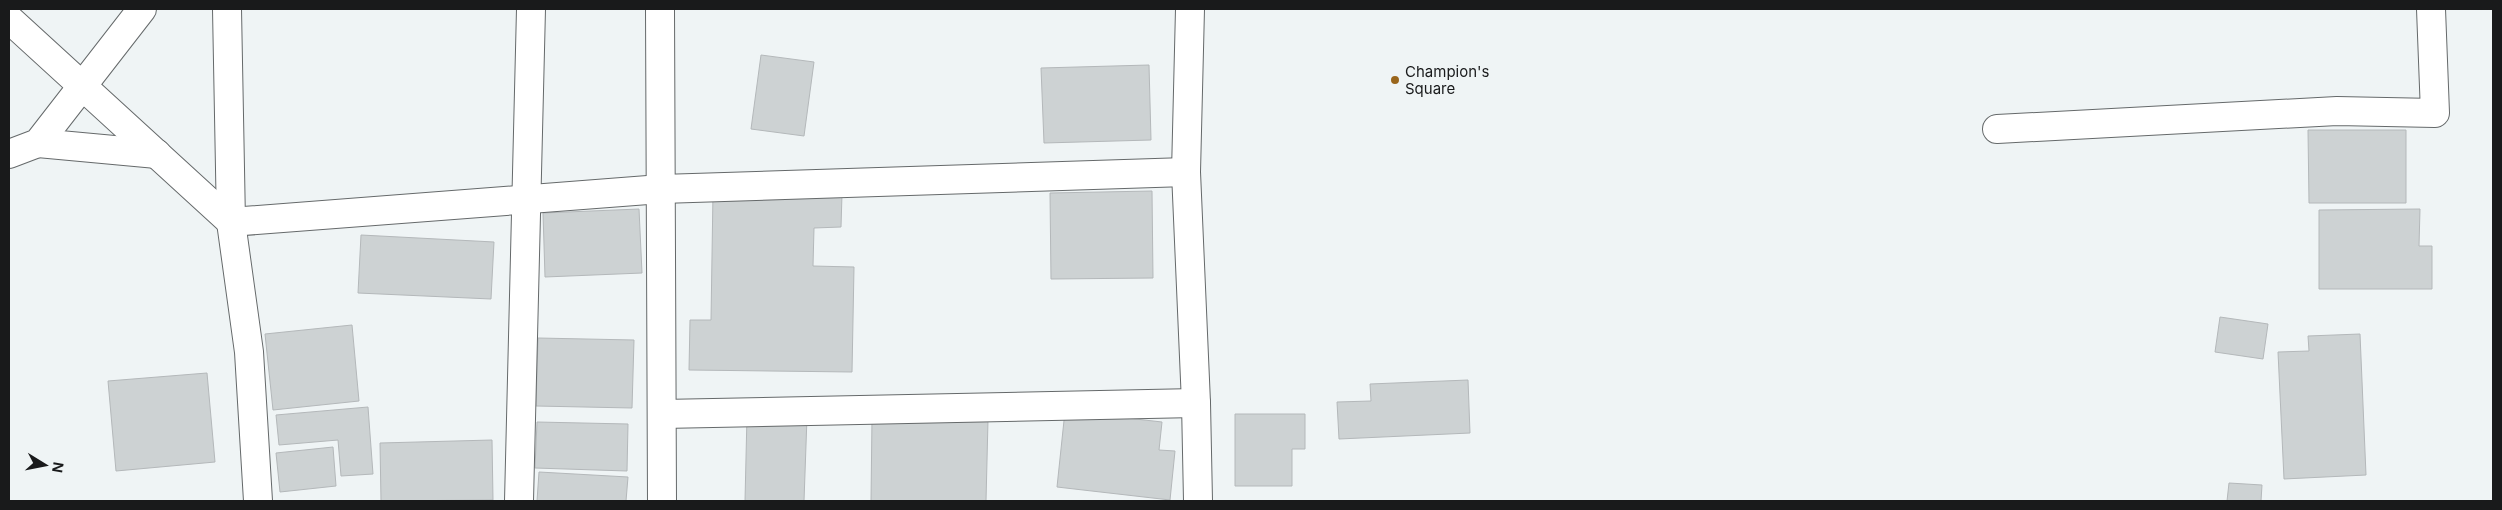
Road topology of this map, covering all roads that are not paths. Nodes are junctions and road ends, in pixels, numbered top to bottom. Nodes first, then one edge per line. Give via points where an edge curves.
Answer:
1 (142, 9) edge
2 (227, 9) edge
3 (531, 9) edge
4 (660, 9) edge
5 (1190, 9) edge
6 (2431, 9) edge
7 (9, 19) edge
8 (82, 86) junction
9 (1998, 129) dead end
10 (38, 143) junction
11 (9, 154) edge
12 (157, 154) junction
13 (1186, 172) junction
14 (661, 189) junction
15 (526, 200) junction
16 (231, 222) junction
17 (1196, 402) junction
18 (662, 414) junction
19 (258, 501) edge
20 (519, 501) edge
21 (662, 501) edge
22 (1198, 501) edge

1 - 8 street
2 - 16 street
3 - 15 street
4 - 14 street
5 - 13 street
6 - 9 street via 2434,113 2337,111
7 - 8 street
8 - 10 street
8 - 12 street
10 - 11 street
10 - 12 street
12 - 16 street
13 - 14 street
13 - 17 street
14 - 15 street
14 - 18 street
15 - 16 street
15 - 20 street
16 - 19 street via 249,352
17 - 18 street
17 - 22 street
18 - 21 street

